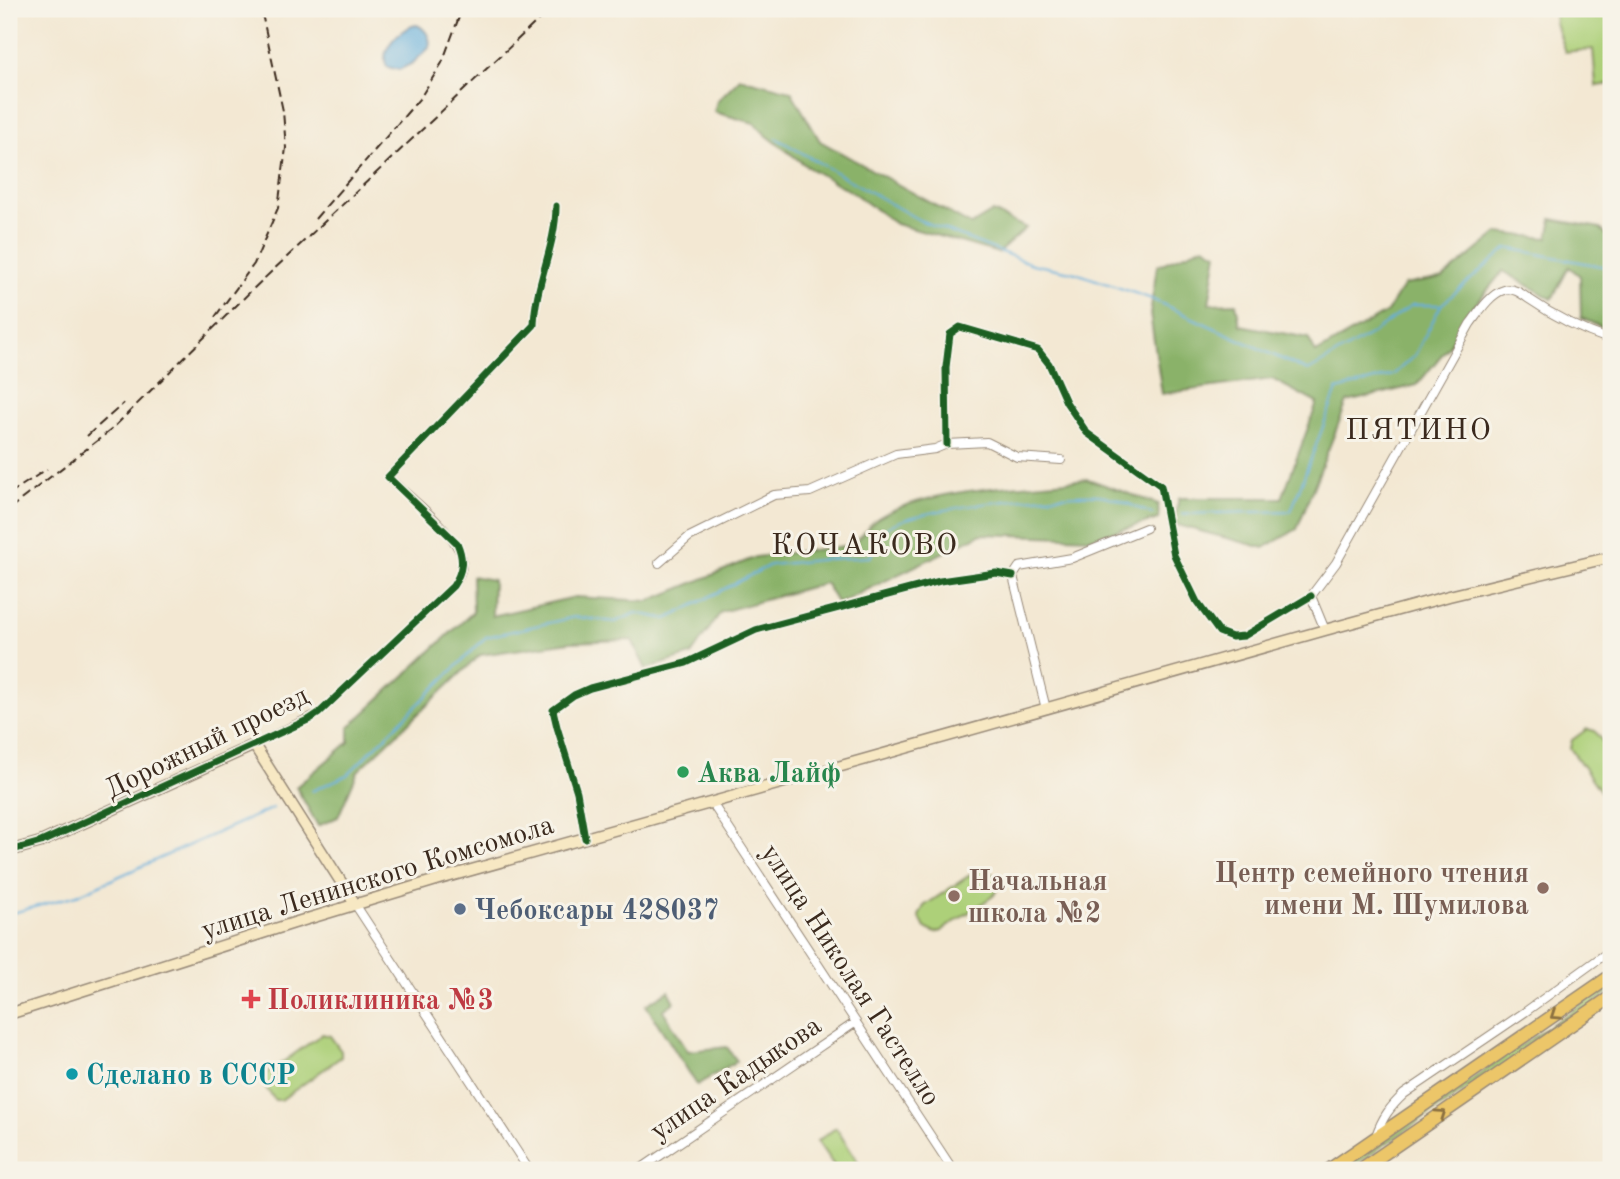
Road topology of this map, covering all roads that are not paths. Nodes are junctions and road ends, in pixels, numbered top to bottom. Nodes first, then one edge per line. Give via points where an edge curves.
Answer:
1 (556, 206) dead end
2 (1611, 340) edge
3 (947, 444) junction
4 (1061, 460) dead end
5 (1146, 528) dead end
6 (1611, 557) edge
7 (659, 563) dead end
8 (1019, 567) junction
9 (996, 573) junction
10 (1013, 576) junction
11 (1311, 596) junction
12 (1325, 630) junction
13 (1046, 709) junction
14 (254, 745) junction
15 (712, 803) junction
16 (585, 838) junction
17 (9, 851) edge
18 (355, 904) junction
19 (1611, 950) edge
20 (1611, 976) edge
21 (1611, 997) edge
22 (9, 1014) edge
23 (856, 1022) junction
24 (1375, 1139) junction
25 (529, 1170) edge
26 (639, 1170) edge
27 (953, 1170) edge
28 (1329, 1170) edge
29 (1360, 1170) edge

1 - 14 street, Дорожный проезд via 534,325 388,477 457,543 462,559 459,576 319,713
2 - 11 street via 1553,316 1514,290 1497,293 1471,324 1336,563
3 - 4 street via 987,442 1017,457
3 - 7 street via 896,454 810,492 774,495 689,537
3 - 11 street via 950,334 960,327 1038,350 1087,433 1161,486 1174,555 1197,602 1219,632 1244,636
5 - 8 street via 1072,558
6 - 12 main road, улица Ленинского Комсомола
8 - 9 street
8 - 10 street
9 - 10 street
9 - 16 street via 940,581 756,630 685,663 574,695 553,710
10 - 13 street
11 - 12 street
12 - 13 main road, улица Ленинского Комсомола
13 - 15 main road, улица Ленинского Комсомола
14 - 17 main road, Дорожный проезд via 41,842
14 - 18 main road
15 - 16 main road, улица Ленинского Комсомола
15 - 23 street, улица Николая Гастелло
16 - 18 main road, улица Ленинского Комсомола
18 - 22 main road, улица Ленинского Комсомола
18 - 25 street
19 - 24 street via 1391,1106
20 -> 24 main road
29 -> 21 main road
23 - 26 street, улица Кадыкова
23 - 27 street, улица Николая Гастелло
24 - 28 main road

